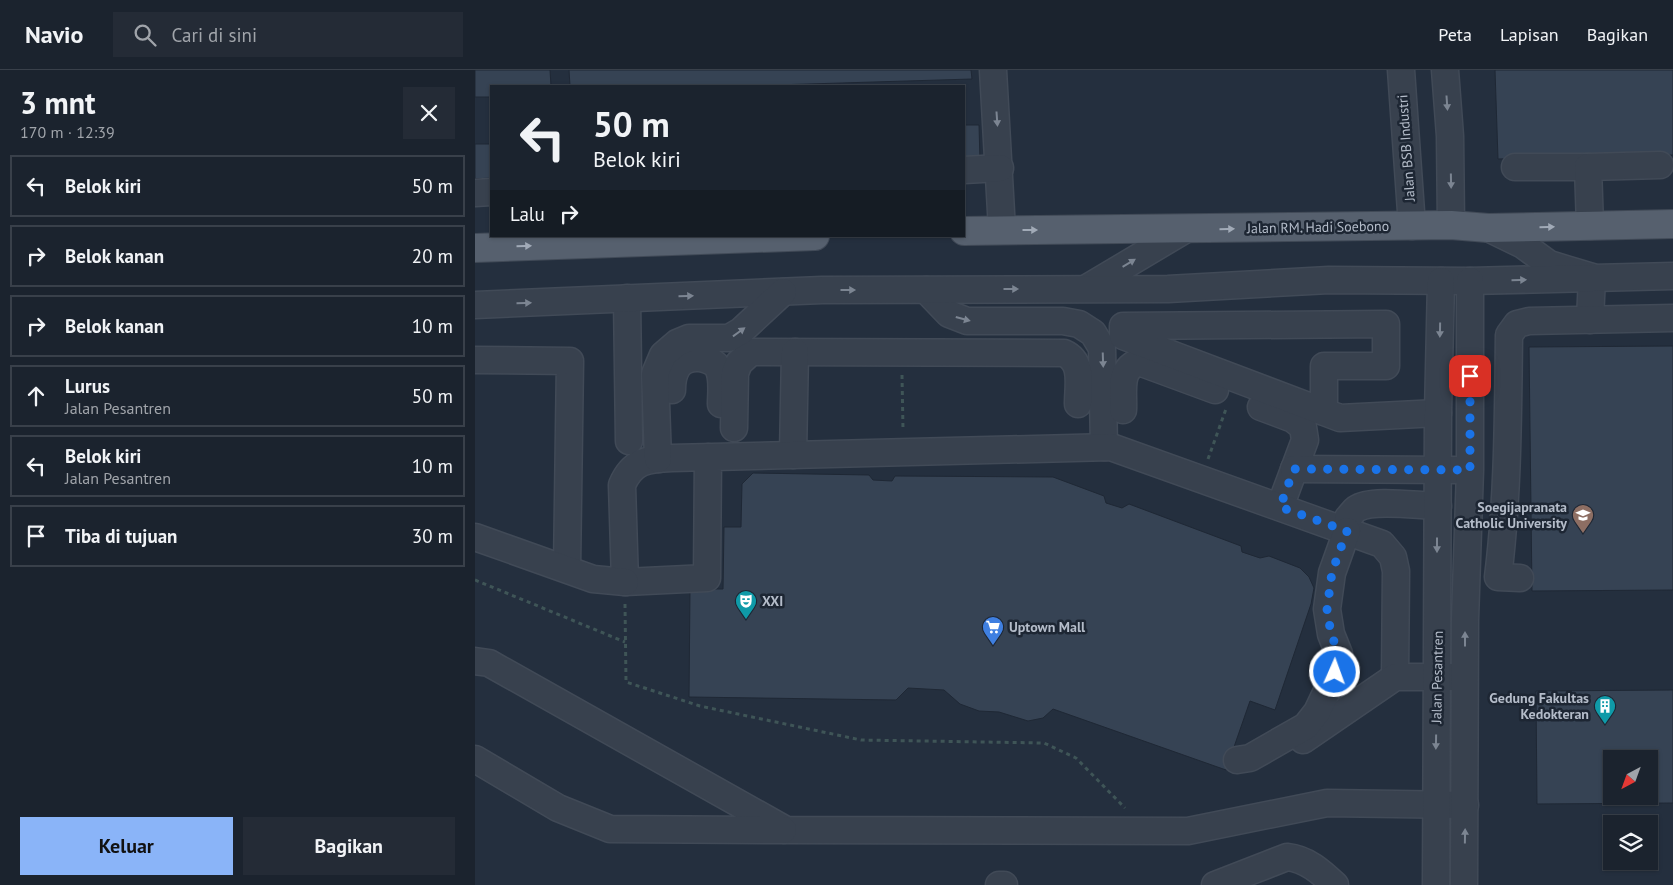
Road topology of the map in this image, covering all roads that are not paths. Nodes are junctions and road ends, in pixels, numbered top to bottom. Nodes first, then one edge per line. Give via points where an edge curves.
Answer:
1 (993, 70) edge
2 (1401, 70) edge
3 (1445, 70) edge
4 (1661, 165) dead end
5 (1515, 166) dead end
6 (1588, 167) junction
7 (1000, 168) junction
8 (965, 170) edge
9 (490, 192) edge
10 (475, 193) edge
11 (1673, 224) edge
12 (1451, 225) junction
13 (1412, 226) junction
14 (1590, 226) junction
15 (1488, 228) junction
16 (1186, 229) junction
17 (1002, 230) junction
18 (965, 231) edge
19 (787, 237) edge
20 (475, 248) edge
21 (1673, 276) edge
22 (1592, 277) junction
23 (1441, 281) junction
24 (1470, 281) junction
25 (1087, 288) junction
26 (926, 290) junction
27 (783, 292) junction
28 (627, 298) junction
29 (475, 305) edge
30 (1673, 318) edge
31 (1590, 320) junction
32 (795, 352) junction
33 (475, 360) edge
34 (1078, 404) dead end
35 (1123, 410) dead end
36 (1324, 412) junction
37 (1438, 413) junction
38 (629, 441) dead end
39 (1103, 447) junction
40 (793, 455) junction
41 (708, 457) junction
42 (665, 458) junction
43 (1294, 469) junction
44 (1438, 469) junction
45 (1470, 470) junction
46 (1438, 506) junction
47 (1280, 507) junction
48 (1348, 524) junction
49 (475, 537) edge
50 (567, 570) junction
51 (1520, 578) dead end
52 (625, 582) junction
53 (475, 661) edge
54 (1395, 677) junction
55 (1438, 677) junction
56 (1466, 677) junction
57 (475, 759) edge
58 (1465, 805) junction
59 (1435, 806) junction
60 (786, 830) junction
61 (999, 885) edge
62 (1004, 885) edge
63 (1215, 885) edge
64 (1335, 885) edge
65 (1436, 885) edge
66 (1464, 885) edge

1 -> 7 street
2 - 13 street, Jalan BSB Industri
3 -> 12 street
4 - 6 street
5 - 6 street
6 - 14 street
7 - 8 street
7 - 17 street
9 - 10 street
11 - 14 main road, Jalan RM. Hadi Soebono
12 - 13 main road, Jalan RM. Hadi Soebono
12 - 15 main road, Jalan RM. Hadi Soebono
16 -> 13 main road, Jalan RM. Hadi Soebono
15 -> 14 main road, Jalan RM. Hadi Soebono
15 - 22 street via 1523,245 1549,264
17 -> 16 main road, Jalan RM. Hadi Soebono
25 -> 16 street
17 - 18 main road, Jalan RM. Hadi Soebono
20 -> 19 main road
21 - 22 street
24 -> 22 street
22 - 31 street
23 - 24 street
23 - 25 street via 1329,280 1168,289
23 -> 37 street, Jalan Pesantren
24 - 45 street, Jalan Pesantren
26 -> 25 street
27 -> 26 street
26 -> 39 street via 949,314 967,321 1063,321 1079,324 1093,333 1102,348
28 -> 27 street
42 -> 27 street via 655,374 663,355 689,338 729,338
29 -> 28 street
28 - 38 street
30 - 31 street
31 - 51 street via 1529,321 1517,324 1509,335 1505,523 1498,577
32 - 34 street via 1064,353 1073,357 1077,365
32 - 40 street
32 - 42 street via 751,352 739,363 728,429 720,375 715,364 703,358 690,358 679,364 672,377
33 - 50 street via 570,361
35 - 43 street via 1124,374 1130,365 1139,362 1293,419 1303,427 1305,440
36 - 36 street via 1324,366 1386,366 1386,324 1123,326 1123,336
36 - 37 street via 1340,418
37 - 44 street, Jalan Pesantren
39 - 40 street
39 - 47 street via 1111,447
40 - 41 street
41 - 42 street
41 - 52 street via 707,578
42 - 52 street via 640,463 628,472 622,485
43 - 44 street
43 - 47 street
44 - 45 street
44 - 46 street, Jalan Pesantren
56 -> 45 street, Jalan Pesantren
46 - 48 street via 1365,505 1355,509
46 -> 55 street, Jalan Pesantren
47 - 48 street
48 - 54 street via 1382,544 1393,557 1396,571
48 - 54 street via 1332,572 1327,609 1331,634 1339,654 1335,672 1317,712 1306,726 1236,766 1256,770
49 - 50 street
50 - 52 street via 593,579
53 - 60 street via 489,663
54 - 55 street
55 - 56 street
55 -> 59 street, Jalan Pesantren
56 - 58 street, Jalan Pesantren
57 - 60 street via 558,808 610,829
58 - 59 street
66 -> 58 street, Jalan Pesantren
59 - 60 street via 1327,804 1188,831
59 - 65 street, Jalan Pesantren
61 - 62 street
63 - 64 street via 1287,857 1299,858

